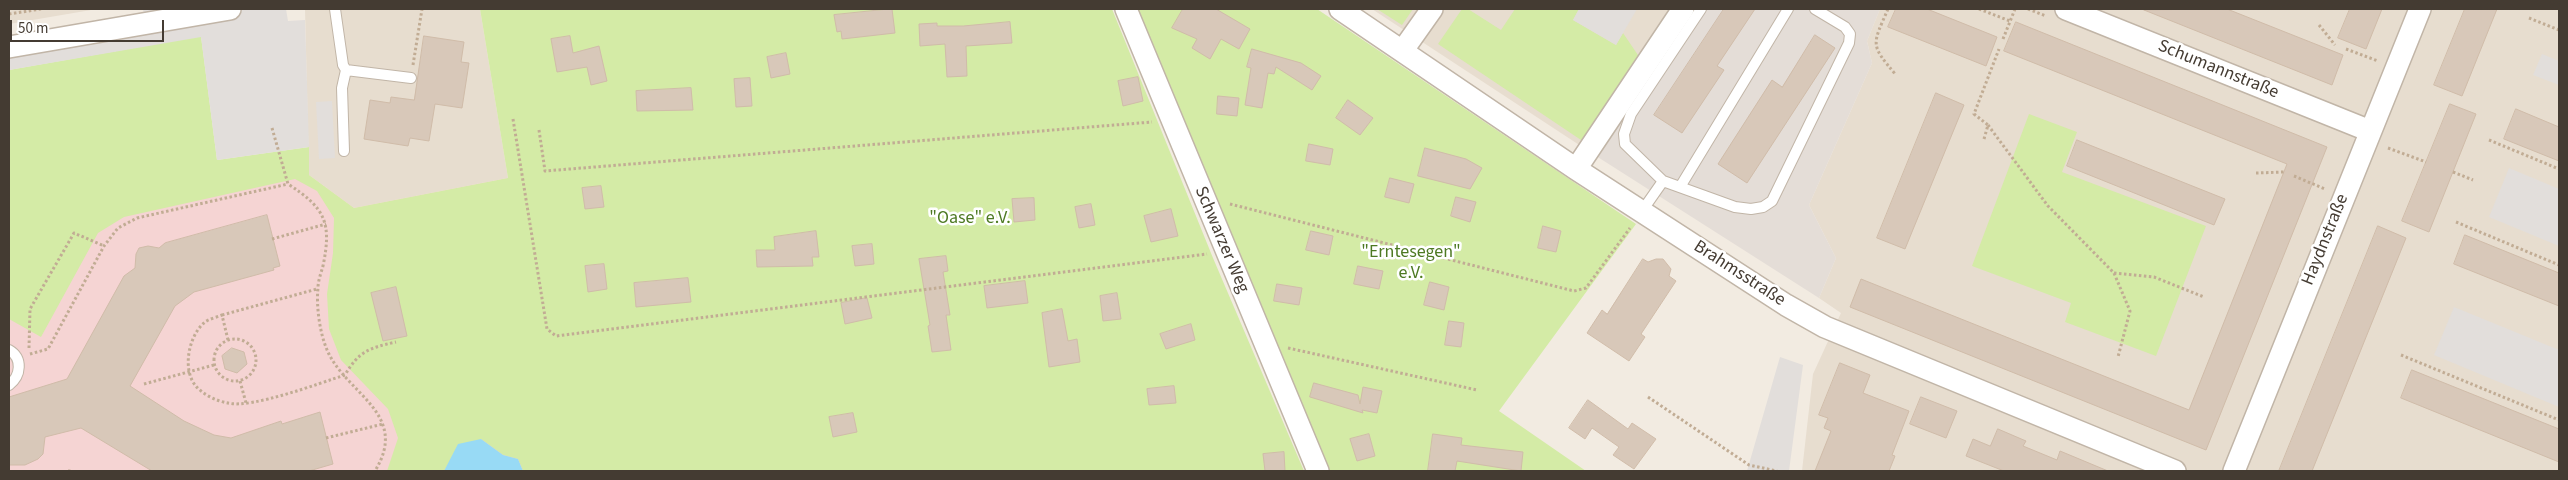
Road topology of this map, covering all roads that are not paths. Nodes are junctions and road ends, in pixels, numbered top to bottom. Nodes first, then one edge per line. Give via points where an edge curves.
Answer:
1 (230, 9) edge
2 (335, 9) edge
3 (1126, 9) edge
4 (1340, 9) edge
5 (1432, 9) edge
6 (1683, 9) edge
7 (1701, 9) edge
8 (1788, 9) edge
9 (1815, 9) edge
10 (2420, 9) edge
11 (2060, 14) edge
12 (9, 47) edge
13 (1403, 50) junction
14 (346, 70) junction
15 (411, 78) road end
16 (2370, 131) junction
17 (344, 150) dead end
18 (1576, 169) junction
19 (1663, 181) junction
20 (1680, 187) junction
21 (1642, 211) junction
22 (9, 350) edge
23 (9, 385) edge
24 (1318, 471) edge
25 (2175, 471) edge
26 (2234, 471) edge

1 - 12 street
2 - 14 lane
3 - 24 street, Schwarzer Weg
4 - 13 street, Brahmsstraße
5 - 13 street
6 - 18 street
7 - 19 lane via 1630,114 1624,134 1629,150
8 - 20 lane
9 - 20 lane via 1845,27 1850,34 1849,43 1772,201 1751,209 1735,207
10 - 16 street, Haydnstraße
11 - 16 street, Schumannstraße
13 - 18 street, Brahmsstraße
14 - 15 lane
14 - 17 lane via 342,88
16 - 26 street, Haydnstraße
18 - 21 street, Brahmsstraße
19 - 20 lane
19 - 21 lane
21 - 25 street, Brahmsstraße via 1825,327
22 - 23 lane via 18,361 19,371 15,381

